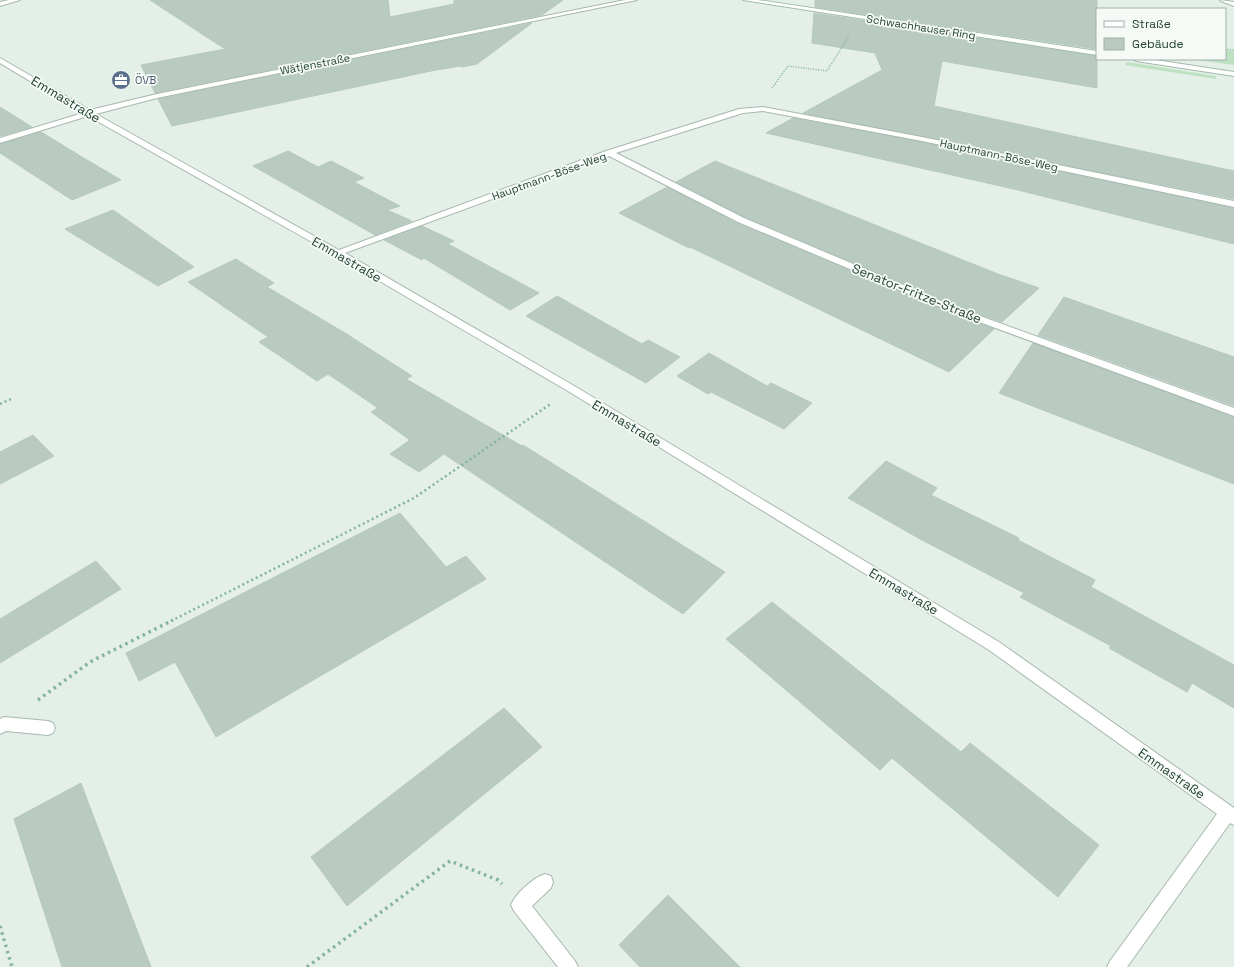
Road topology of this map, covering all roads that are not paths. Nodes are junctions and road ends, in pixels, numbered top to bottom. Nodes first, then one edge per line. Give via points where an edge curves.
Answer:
1 (17, 0) edge
2 (634, 0) edge
3 (746, 0) edge
4 (1223, 0) edge
5 (0, 4) edge
6 (1234, 4) edge
7 (1096, 53) edge
8 (0, 60) edge
9 (1143, 60) edge
10 (1234, 74) edge
11 (89, 113) junction
12 (0, 141) edge
13 (609, 153) junction
14 (1234, 204) edge
15 (338, 253) junction
16 (1234, 412) edge
17 (2, 726) edge
18 (48, 728) dead end
19 (1231, 815) edge
20 (545, 882) dead end
21 (569, 967) edge
22 (1116, 967) edge

1 - 5 street
2 - 11 street, Wätjenstraße via 157,96
3 - 7 street, Schwachhauser Ring
4 - 6 street
8 - 11 street, Emmastraße
9 - 10 street
11 - 12 street, Wätjenstraße
11 - 15 street, Emmastraße
13 - 14 street, Hauptmann-Böse-Weg via 742,111 763,108
13 - 15 street, Hauptmann-Böse-Weg
13 - 16 street, Senator-Fritze-Straße via 741,220 955,310
15 - 19 street, Emmastraße via 572,389 994,646
17 - 18 street
19 - 22 street
20 - 21 street via 520,905

